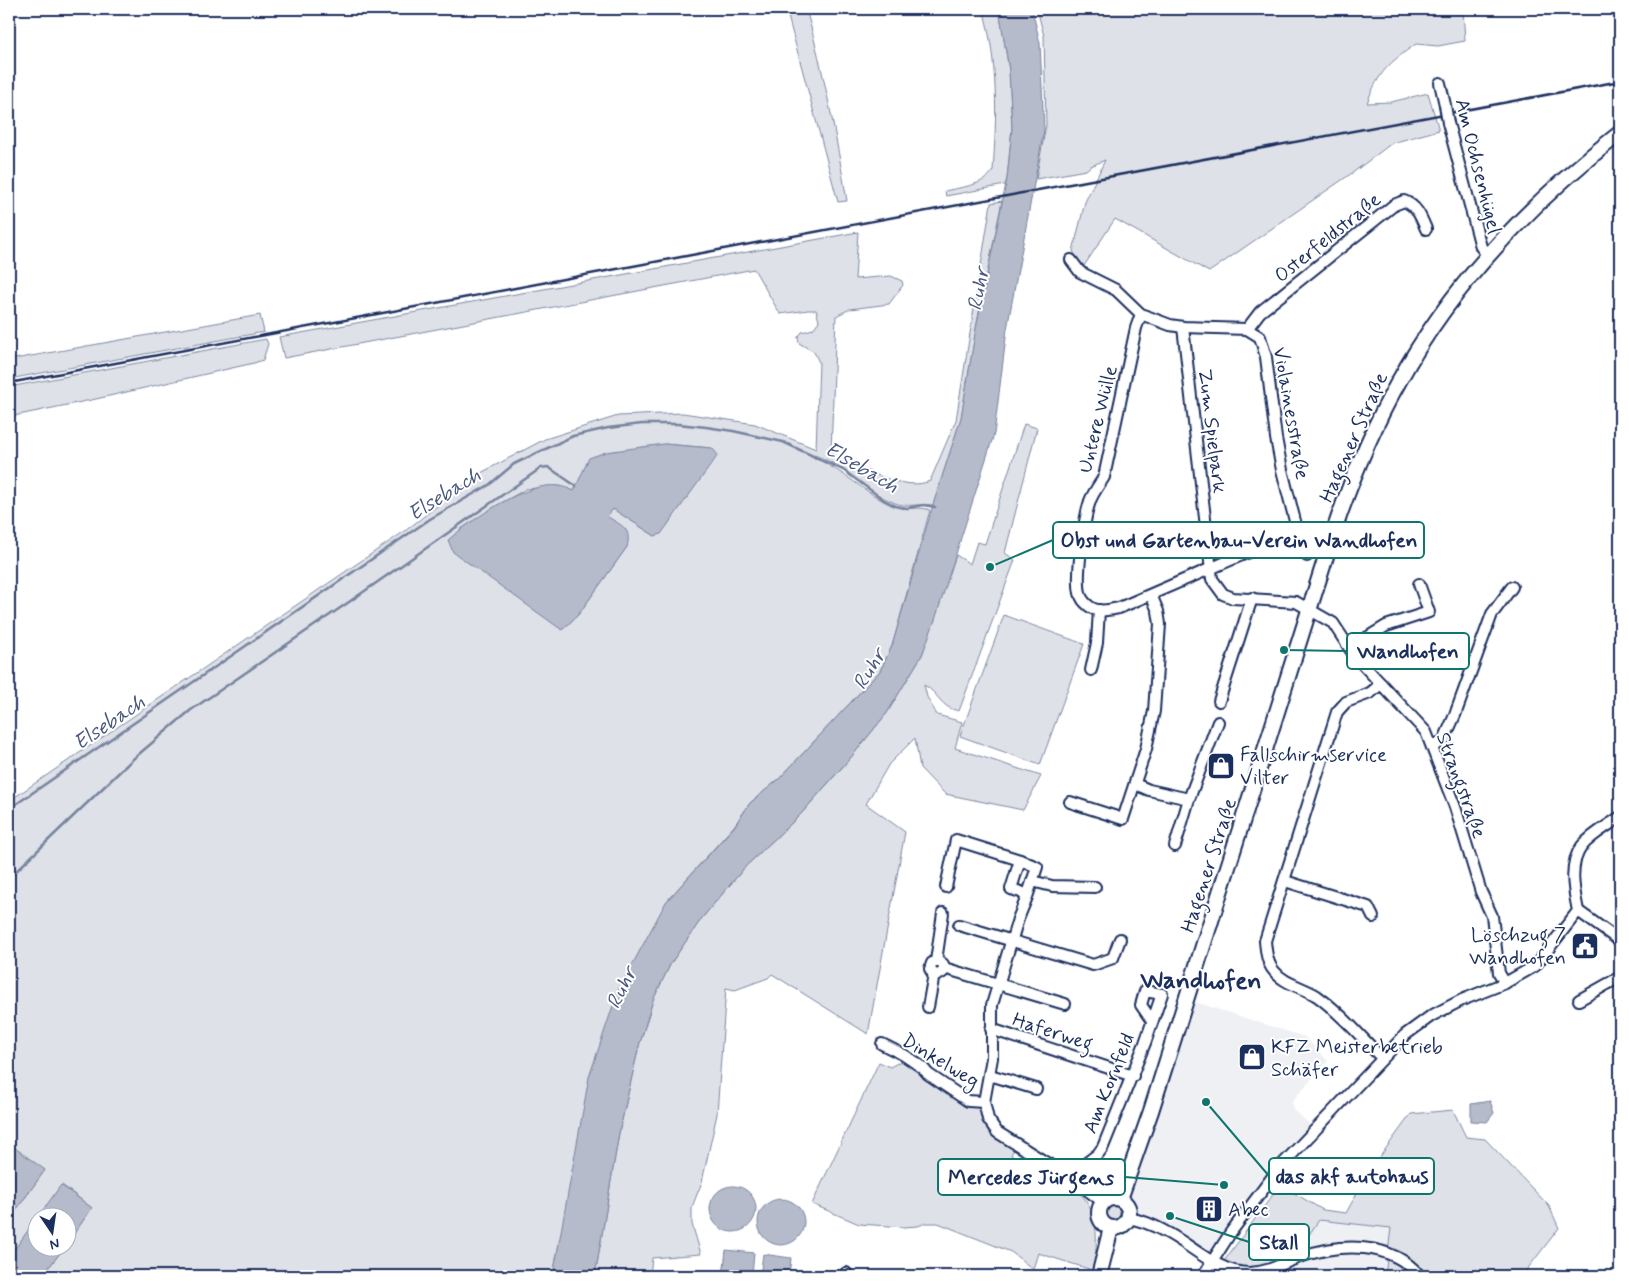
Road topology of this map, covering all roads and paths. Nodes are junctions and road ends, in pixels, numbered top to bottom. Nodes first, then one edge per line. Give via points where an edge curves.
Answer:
1 (1440, 83) dead end
2 (1620, 133) edge
3 (1426, 229) dead end
4 (1488, 256) junction
5 (1071, 260) dead end
6 (1141, 314) junction
7 (1183, 327) junction
8 (1247, 329) junction
9 (1297, 528) junction
10 (1307, 556) dead end
11 (1212, 568) junction
12 (1419, 584) dead end
13 (1512, 586) dead end
14 (1151, 594) junction
15 (1252, 598) junction
16 (1310, 609) junction
17 (1099, 610) junction
18 (1350, 648) junction
19 (1091, 670) dead end
20 (1381, 684) junction
21 (1219, 701) dead end
22 (1218, 722) dead end
23 (1432, 747) junction
24 (1135, 784) junction
25 (1189, 799) junction
26 (1070, 802) dead end
27 (1620, 817) edge
28 (1175, 846) dead end
29 (1020, 860) junction
30 (1032, 881) junction
31 (1285, 881) junction
32 (946, 887) dead end
33 (1095, 887) dead end
34 (1027, 897) junction
35 (1578, 911) junction
36 (943, 913) dead end
37 (1373, 917) dead end
38 (959, 925) dead end
39 (1120, 939) dead end
40 (1620, 941) edge
41 (1012, 942) junction
42 (940, 964) junction
43 (1620, 978) edge
44 (1505, 983) junction
45 (997, 984) junction
46 (1579, 1000) dead end
47 (1065, 1004) dead end
48 (928, 1007) dead end
49 (1152, 1021) dead end
50 (991, 1029) junction
51 (882, 1044) dead end
52 (1382, 1058) junction
53 (990, 1075) junction
54 (1132, 1076) junction
55 (1036, 1089) dead end
56 (984, 1102) junction
57 (1074, 1180) junction
58 (1120, 1199) junction
59 (1103, 1202) junction
60 (1128, 1218) junction
61 (1111, 1228) junction
62 (1212, 1261) junction
63 (1099, 1276) edge
64 (1203, 1276) edge
65 (1420, 1276) edge

1 - 4 street, Am Ochsenhügel, bridge via 1481,247
2 - 4 main road, Hagener Straße via 1538,204
3 - 8 street, Osterfeldstraße via 1410,203 1404,201 1394,205 1260,312
4 - 16 main road, Hagener Straße via 1439,318 1384,409 1342,508
5 - 6 street, Violainesstraße via 1080,272 1116,290
6 - 7 street, Violainesstraße
6 - 17 street, Untere Wülle via 1104,478 1090,499 1087,514 1080,592 1088,606
7 - 8 street, Violainesstraße
7 - 11 street, Zum Spielpark
8 - 9 street, Violainesstraße via 1258,334 1266,357 1276,438
9 - 10 street, Violainesstraße
9 - 11 street
11 - 14 street
11 - 15 street via 1212,579 1223,594 1233,598
12 - 18 street via 1429,612 1386,626
13 - 23 street via 1492,614 1444,740
14 - 17 street via 1119,608
14 - 24 street via 1160,624 1154,711
15 - 16 street via 1296,602
15 - 21 street
16 - 18 street, Strangstraße via 1333,623
16 - 58 main road, Hagener Straße via 1151,1111
17 - 19 street
18 - 20 street, Strangstraße
20 - 23 street, Strangstraße via 1426,732
20 - 31 street via 1370,693 1346,702 1337,712
22 - 25 street
23 - 44 street, Strangstraße via 1455,807 1477,883 1492,916 1499,973
24 - 25 street
24 - 26 street via 1123,819
25 - 28 street
27 - 35 street via 1582,846 1576,857 1573,870
29 - 30 street via 1037,867
29 - 32 street via 956,840
29 - 34 street via 1011,889
30 - 33 street via 1052,886
30 - 34 street
31 - 37 street via 1368,907
31 - 52 street via 1265,941 1272,970 1316,996
34 - 41 street
35 - 40 street
35 - 44 street via 1534,966
36 - 42 street
38 - 41 street
39 - 41 street via 1113,958 1093,965
41 - 45 street
42 - 45 street
42 - 48 street via 932,963 930,967 934,974
43 - 46 street
44 - 52 street via 1431,1016
45 - 47 street
45 - 50 street
49 - 54 street, Am Kornfeld
50 - 53 street
50 - 54 street, Haferweg
51 - 56 street, Dinkelweg via 910,1059 968,1101
52 - 62 street via 1280,1168
53 - 55 street
53 - 56 street
54 - 57 street, Am Kornfeld via 1103,1147 1084,1164
56 - 57 street via 988,1119 997,1132
57 - 59 street
58 - 59 main road via 1111,1198
58 - 60 main road via 1129,1209
59 - 61 main road via 1099,1214 1105,1225
60 - 61 main road via 1124,1225
60 - 62 street via 1164,1231
61 - 63 main road
62 - 64 street
62 - 65 street via 1246,1273 1260,1272 1302,1256 1360,1248 1382,1250 1402,1260

